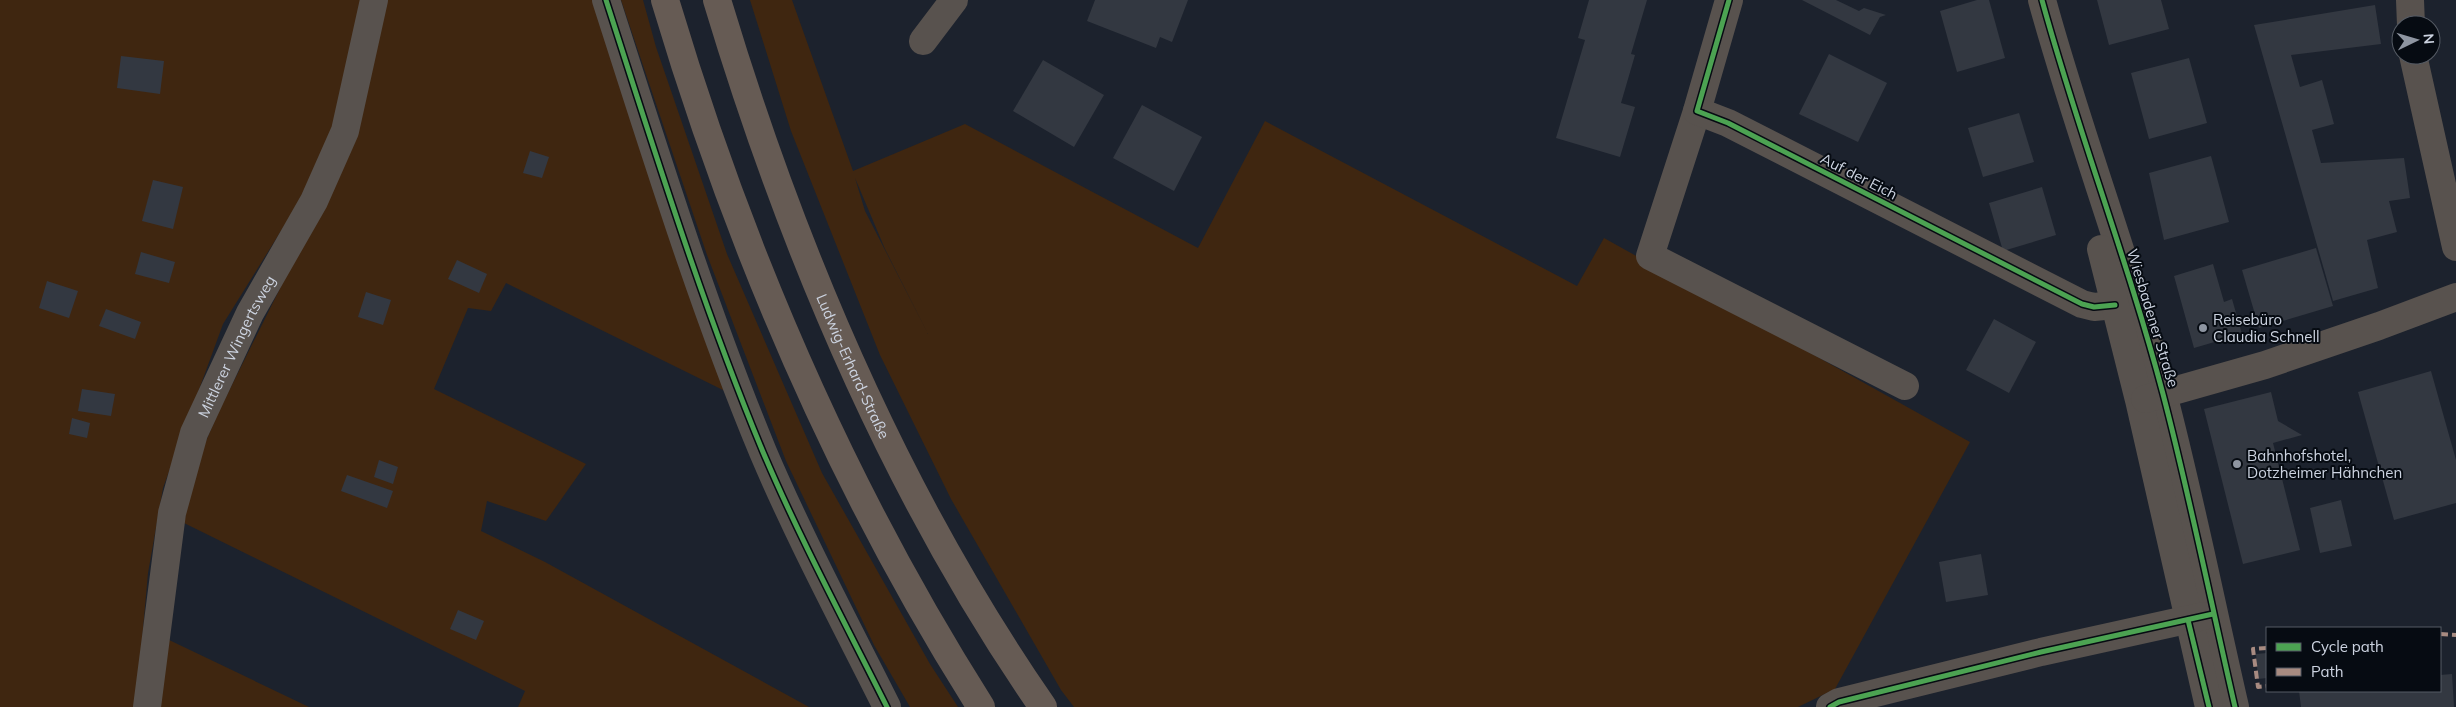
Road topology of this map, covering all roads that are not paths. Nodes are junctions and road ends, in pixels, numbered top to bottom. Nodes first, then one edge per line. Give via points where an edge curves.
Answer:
1 (374, 0) edge
2 (606, 0) edge
3 (665, 0) edge
4 (717, 0) edge
5 (954, 0) edge
6 (1729, 0) edge
7 (2042, 0) edge
8 (2410, 0) edge
9 (2411, 15) edge
10 (923, 41) dead end
11 (2416, 65) edge
12 (2066, 86) junction
13 (1697, 111) junction
14 (2456, 247) edge
15 (2456, 297) edge
16 (2115, 305) junction
17 (1905, 386) dead end
18 (2151, 397) junction
19 (2200, 617) junction
20 (147, 707) edge
21 (887, 707) edge
22 (981, 707) edge
23 (1043, 707) edge
24 (1830, 707) edge
25 (2209, 707) edge
26 (2235, 707) edge

1 - 20 street, Mittlerer Wingertsweg via 347,123 338,149 314,202 250,313 194,434 172,513
2 - 21 street via 683,237 763,452
3 - 22 main road via 714,154 783,330 829,432 877,525
4 - 23 main road, Ludwig-Erhard-Straße via 761,137 825,301 872,408 969,589
5 - 10 street
6 - 13 street
7 - 12 street, Wiesbadener Straße
8 - 9 street
11 - 14 street
12 - 16 street, Wiesbadener Straße
12 - 18 street, Wiesbadener Straße via 2138,308
13 - 16 street, Auf der Eich via 1728,123 2082,304 2094,307
13 - 17 street via 1650,256
15 - 18 street via 2265,365
16 - 18 street, Wiesbadener Straße
18 - 19 street, Wiesbadener Straße
19 - 24 street via 2041,652 1839,702
19 - 25 street, Wiesbadener Straße
19 - 26 street, Wiesbadener Straße

